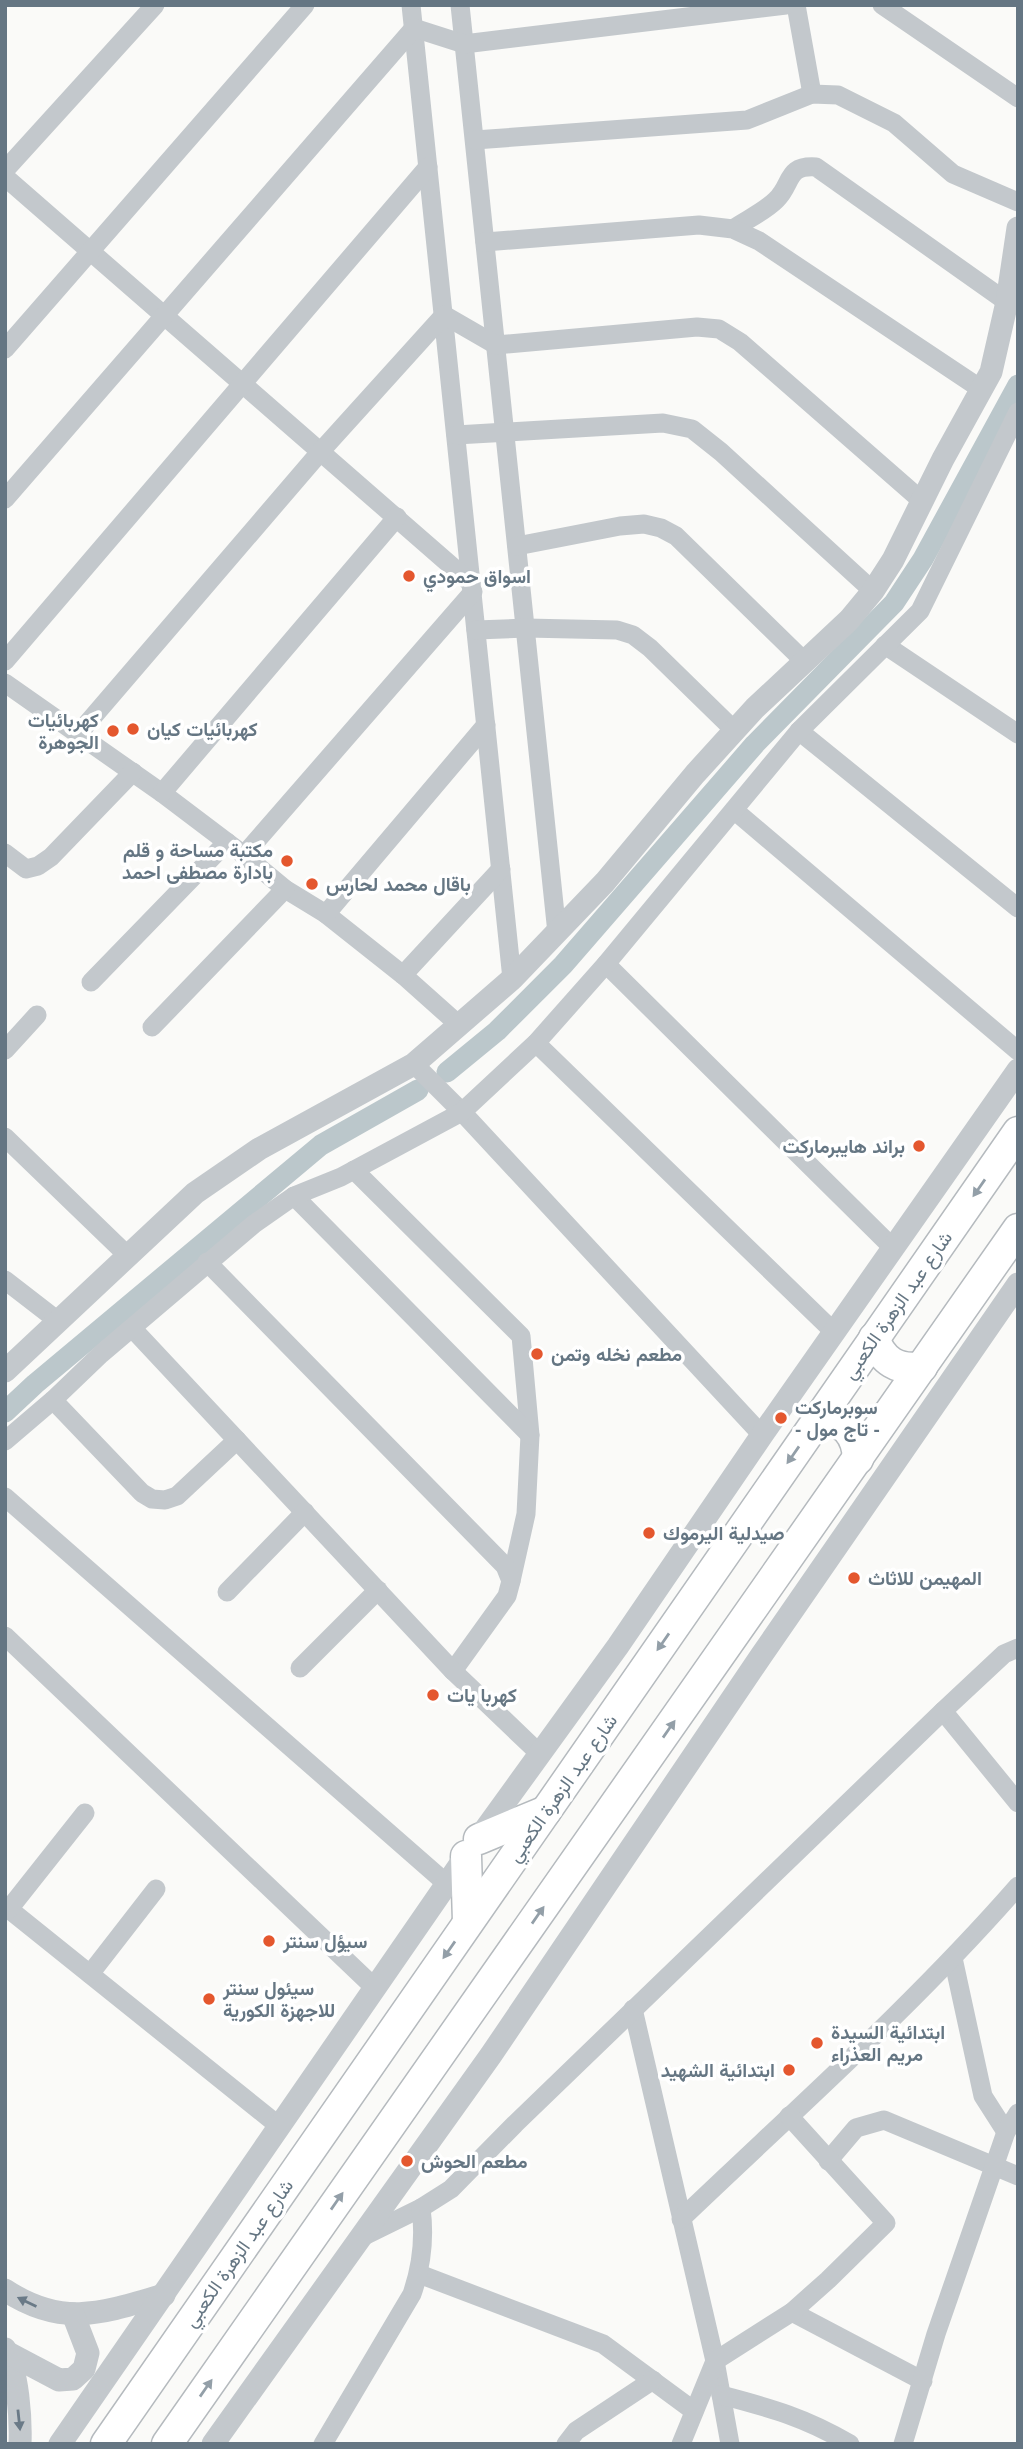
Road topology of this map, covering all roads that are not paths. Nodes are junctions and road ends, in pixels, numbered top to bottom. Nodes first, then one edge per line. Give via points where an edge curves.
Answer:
1 (155, 5) edge
2 (305, 5) edge
3 (411, 5) edge
4 (460, 5) edge
5 (786, 5) edge
6 (796, 5) edge
7 (882, 5) edge
8 (414, 28) junction
9 (464, 44) junction
10 (812, 94) junction
11 (1018, 98) edge
12 (475, 140) junction
13 (428, 167) junction
14 (5, 170) edge
15 (5, 177) edge
16 (1018, 202) edge
17 (1018, 228) edge
18 (733, 229) junction
19 (485, 242) junction
20 (90, 250) junction
21 (1007, 302) junction
22 (444, 315) junction
23 (165, 316) junction
24 (496, 345) junction
25 (5, 349) edge
26 (243, 385) junction
27 (981, 389) junction
28 (1018, 412) edge
29 (505, 432) junction
30 (456, 435) junction
31 (321, 452) junction
32 (5, 499) edge
33 (922, 501) junction
34 (397, 517) junction
35 (517, 546) junction
36 (472, 587) junction
37 (873, 591) junction
38 (526, 628) junction
39 (477, 630) junction
40 (885, 645) junction
41 (5, 661) edge
42 (805, 662) junction
43 (5, 682) edge
44 (486, 725) junction
45 (735, 731) junction
46 (799, 731) junction
47 (79, 733) junction
48 (1018, 734) edge
49 (134, 772) junction
50 (162, 793) junction
51 (734, 810) junction
52 (227, 842) junction
53 (5, 853) edge
54 (244, 855) junction
55 (501, 869) junction
56 (285, 889) junction
57 (1018, 908) edge
58 (326, 914) junction
59 (557, 933) junction
60 (606, 964) junction
61 (404, 975) junction
62 (512, 979) junction
63 (91, 982) dead end
64 (37, 1015) dead end
65 (458, 1024) junction
66 (152, 1027) dead end
67 (536, 1042) junction
68 (5, 1050) edge
69 (1018, 1051) edge
70 (414, 1064) junction
71 (1018, 1070) edge
72 (462, 1112) junction
73 (1018, 1132) edge
74 (5, 1137) edge
75 (354, 1170) junction
76 (294, 1196) junction
77 (1018, 1229) edge
78 (893, 1248) junction
79 (127, 1255) junction
80 (207, 1262) junction
81 (5, 1280) edge
82 (1018, 1284) edge
83 (58, 1321) junction
84 (132, 1328) junction
85 (834, 1332) junction
86 (874, 1338) junction
87 (922, 1367) junction
88 (5, 1371) edge
89 (52, 1400) junction
90 (819, 1417) junction
91 (530, 1435) junction
92 (762, 1435) junction
93 (237, 1440) junction
94 (5, 1441) edge
95 (858, 1459) junction
96 (5, 1497) edge
97 (305, 1512) junction
98 (511, 1581) junction
99 (378, 1590) junction
100 (227, 1592) dead end
101 (5, 1636) edge
102 (1018, 1648) edge
103 (300, 1668) dead end
104 (453, 1671) junction
105 (943, 1711) junction
106 (541, 1755) junction
107 (1018, 1803) edge
108 (546, 1811) junction
109 (85, 1812) dead end
110 (472, 1848) junction
111 (447, 1884) junction
112 (1018, 1886) edge
113 (156, 1888) dead end
114 (7, 1908) edge
115 (468, 1922) junction
116 (953, 1958) junction
117 (90, 1974) junction
118 (376, 1989) junction
119 (633, 2009) junction
120 (1018, 2113) edge
121 (789, 2116) junction
122 (279, 2126) junction
123 (1006, 2132) junction
124 (828, 2161) junction
125 (995, 2165) junction
126 (1018, 2176) edge
127 (421, 2208) junction
128 (681, 2219) junction
129 (360, 2238) junction
130 (419, 2274) junction
131 (5, 2290) edge
132 (164, 2295) junction
133 (792, 2312) junction
134 (73, 2315) junction
135 (7, 2351) edge
136 (715, 2361) junction
137 (653, 2380) junction
138 (923, 2381) junction
139 (721, 2395) junction
140 (694, 2411) junction
141 (20, 2444) edge
142 (60, 2444) edge
143 (106, 2444) edge
144 (167, 2444) edge
145 (213, 2444) edge
146 (323, 2444) edge
147 (566, 2444) edge
148 (681, 2444) edge
149 (730, 2444) edge
150 (850, 2444) edge
151 (903, 2444) edge

1 - 14 street
2 - 20 street
3 - 8 street
4 - 9 street
5 - 9 street
6 - 10 street
7 - 11 street
8 - 9 street
8 - 13 street
8 - 23 street
9 - 12 street
10 - 12 street via 747,120
10 - 16 street via 838,94 894,123 953,174
12 - 19 street
13 - 22 street
13 - 26 street
15 - 20 street
17 - 21 street
18 - 19 street via 699,225
18 - 21 street via 777,200 793,172 804,166 816,167
18 - 27 street via 759,241
19 - 24 street
20 - 23 street
20 - 25 street
21 - 27 street via 991,372
22 - 24 street
22 - 30 street
22 - 31 street
23 - 26 street
23 - 32 street
24 - 29 street
24 - 33 street via 697,327 719,329 740,342
26 - 31 street
26 - 41 street
27 - 33 street
28 - 40 street via 920,611
29 - 30 street
29 - 35 street
29 - 37 street via 663,423 692,429
30 - 36 street
31 - 34 street
31 - 47 street
33 - 37 street
34 - 36 street
34 - 50 street
35 - 38 street
35 - 42 street via 620,526 661,528 676,536
36 - 39 street
36 - 54 street
37 - 42 street
38 - 39 street
38 - 45 street via 617,630 633,635
38 - 59 street
39 - 44 street
40 - 46 street
40 - 48 street
42 - 45 street
43 - 47 street
44 - 55 street
44 - 58 street
45 - 59 street
46 - 51 street
46 - 57 street
47 - 49 street
49 - 50 street
49 - 53 street via 38,866 26,869
50 - 52 street
51 - 60 street
51 - 69 street
52 - 54 street
52 - 63 street
54 - 56 street
55 - 61 street
55 - 62 street
56 - 58 street
56 - 66 street
58 - 61 street
59 - 62 street
60 - 67 street
60 - 78 street
61 - 65 street
62 - 65 street
64 - 68 street
65 - 70 street
67 - 72 street
67 - 85 street
70 - 72 street
70 - 79 street via 260,1149 195,1193
71 - 78 street
72 - 75 street
72 - 92 street
73 -> 86 main road, شارع عبد الزهرة الكعبي
74 - 79 street
75 - 76 street
75 - 91 street via 521,1336
76 - 80 street
76 - 91 street
77 - 87 main road
78 - 85 street
79 - 83 street
80 - 84 street
80 - 98 street via 505,1566
81 - 83 street
82 - 129 street via 491,2055
83 - 88 street
84 - 89 street
84 - 93 street
85 - 92 street
86 - 87 main road via 892,1363 901,1368
86 - 90 main road, شارع عبد الزهرة الكعبي
87 - 95 main road
89 - 93 street via 152,1499 177,1496
89 - 94 street
90 - 95 main road via 848,1429
90 -> 108 main road, شارع عبد الزهرة الكعبي
91 - 98 street via 526,1514
92 - 106 street
93 - 97 street
144 -> 95 main road
96 - 111 street
97 - 99 street
97 - 100 street
98 - 104 street via 507,1596
99 - 103 street
99 - 104 street
101 - 118 street
102 - 105 street via 1004,1654
104 - 106 street
105 - 107 street
105 - 119 street
106 - 110 street
108 - 110 main road
108 - 115 main road, شارع عبد الزهرة الكعبي
109 - 114 street
110 - 111 street
110 - 115 main road
111 - 118 street
112 - 116 street
113 - 117 street
114 - 117 street
115 -> 143 main road, شارع عبد الزهرة الكعبي
116 - 121 street
116 - 123 street via 983,2096
117 - 122 street
118 - 122 street
119 - 127 street via 452,2189
119 - 128 street
120 - 123 street
121 - 124 street
121 - 128 street
122 - 132 street
123 - 125 street
124 - 125 street via 856,2128 884,2120
124 - 133 street via 886,2223
125 - 126 street
125 - 138 street
127 - 129 street
127 - 130 street via 425,2233
128 - 136 street
129 - 145 street
130 - 137 street via 603,2344
130 - 146 street via 412,2294
134 -> 131 street via 48,2312
132 - 134 street
132 - 142 street
133 - 136 street
133 - 138 street
134 - 135 street via 88,2353 84,2369 73,2379 59,2380
135 -> 141 street via 18,2404
136 - 139 street
136 - 140 street
137 - 140 street
137 - 147 street via 576,2431
138 - 151 street
139 - 149 street
139 - 150 street via 806,2420
140 - 148 street

